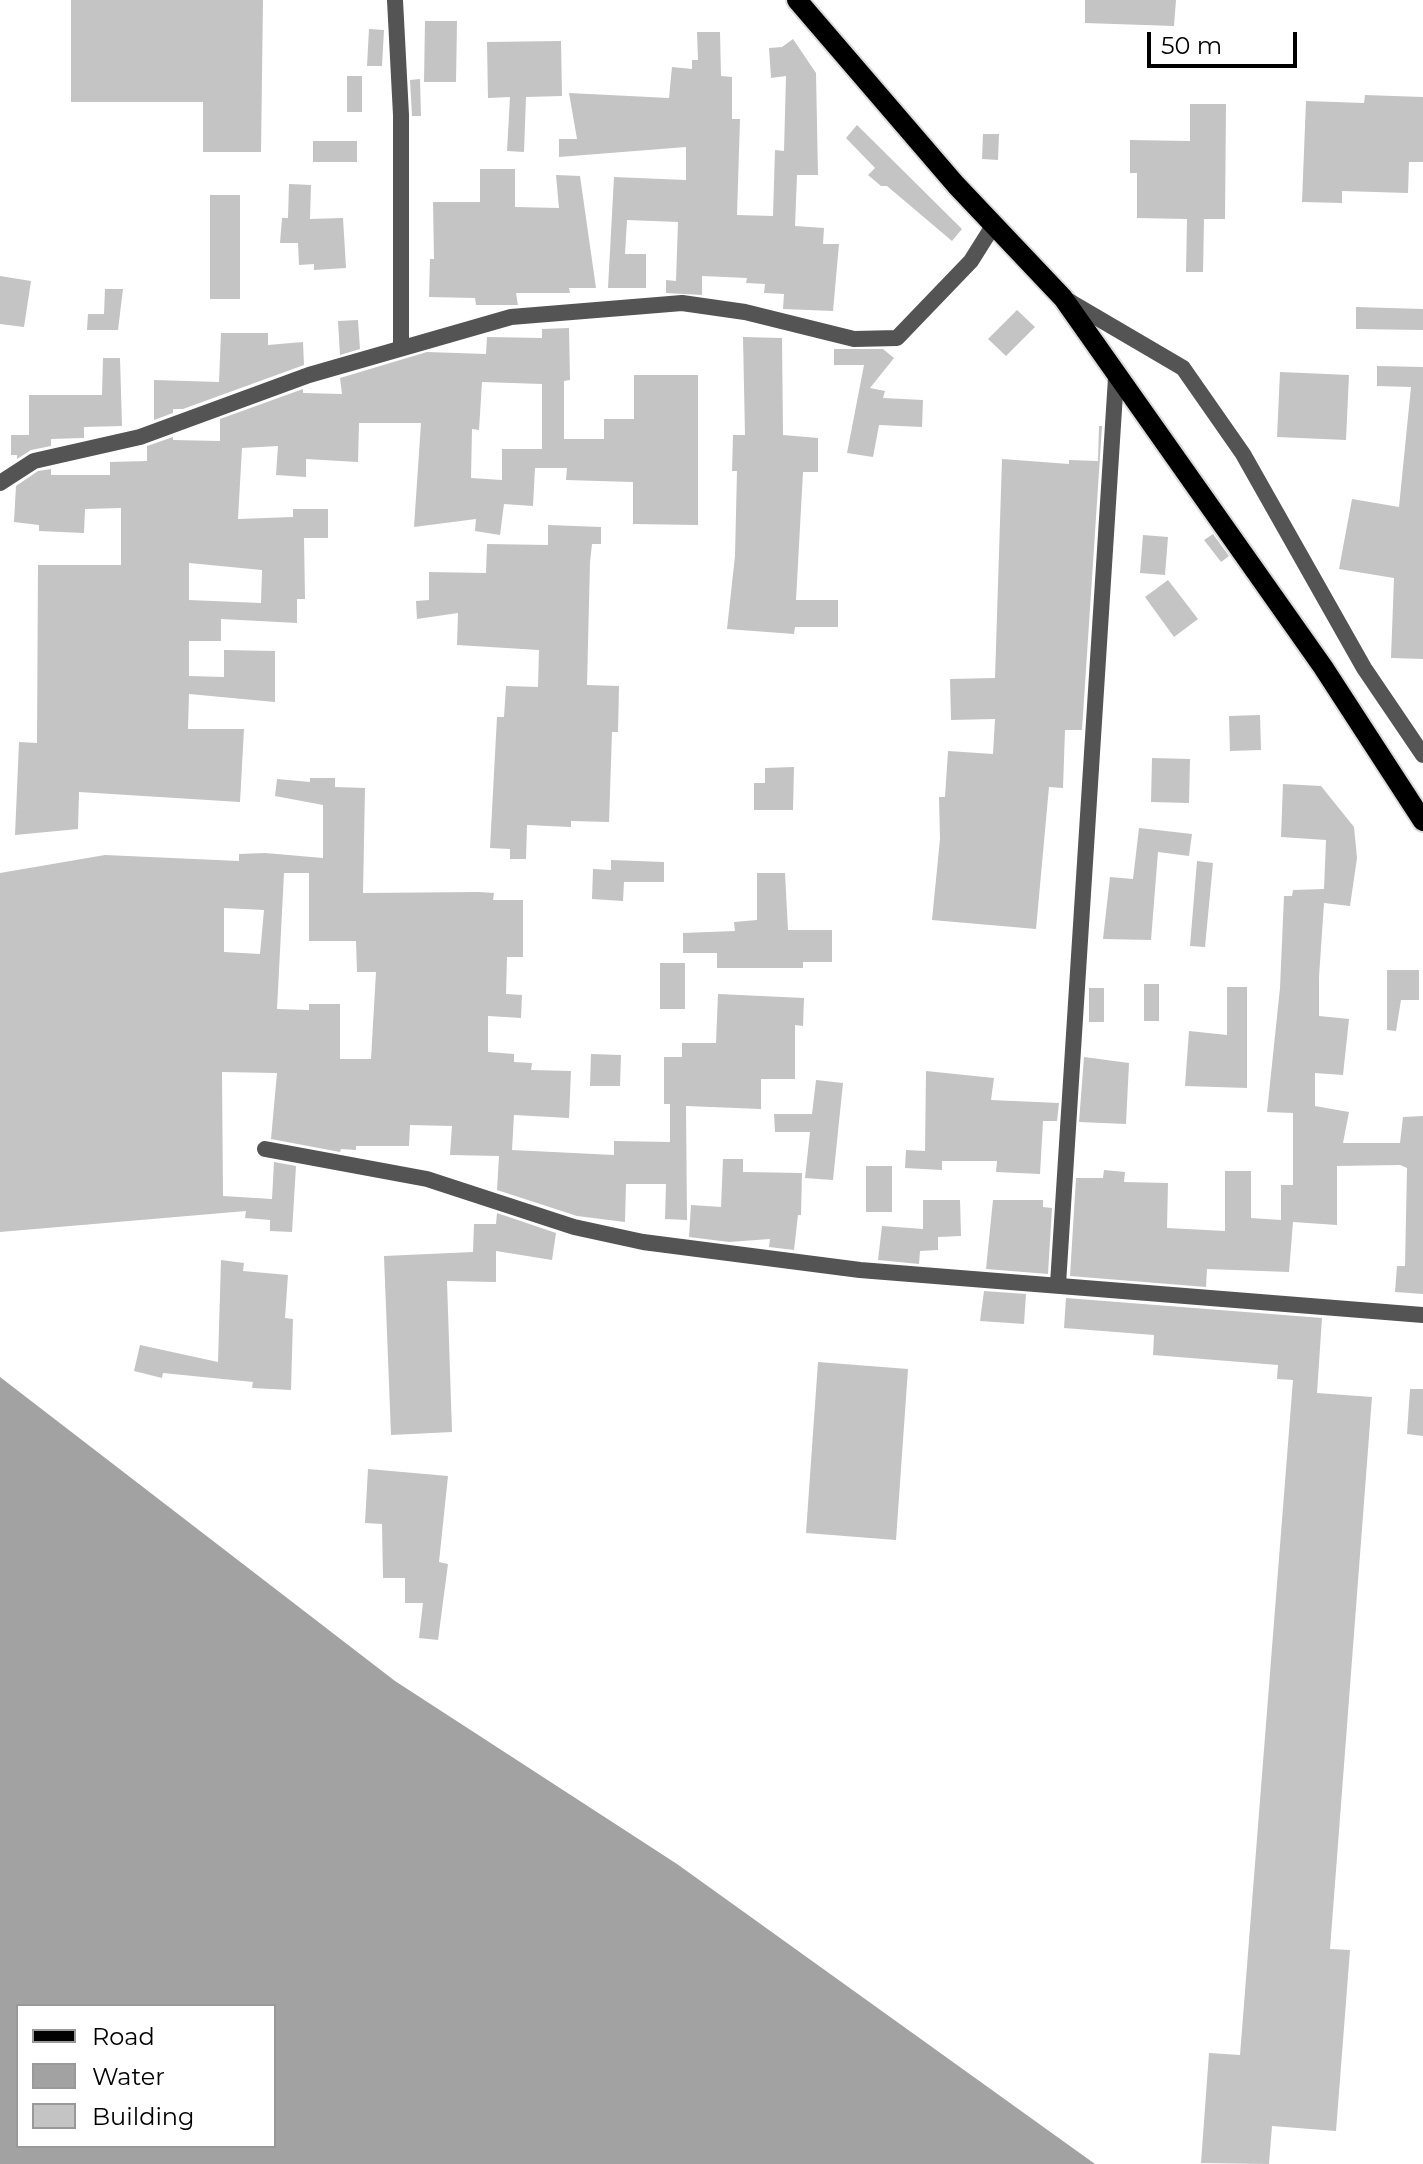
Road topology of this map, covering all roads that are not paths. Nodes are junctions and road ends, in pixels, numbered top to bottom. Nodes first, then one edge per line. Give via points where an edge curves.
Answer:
1 (395, 0) edge
2 (797, 0) edge
3 (993, 226) junction
4 (1063, 298) junction
5 (401, 348) junction
6 (1116, 378) junction
7 (0, 483) edge
8 (1423, 755) edge
9 (1423, 821) edge
10 (265, 1149) dead end
11 (1058, 1284) junction
12 (1423, 1315) edge

1 - 5 street via 401,115
2 - 3 main road
3 - 4 main road
3 - 5 street via 971,261 897,338 854,339 745,312 682,303 511,317
4 - 6 main road
4 - 8 street via 1183,368 1243,454 1364,668
5 - 7 street via 309,375 140,437 34,461
6 - 9 main road via 1323,667
6 - 11 street
10 - 11 street via 427,1179 574,1227 643,1242 860,1270
11 - 12 street

